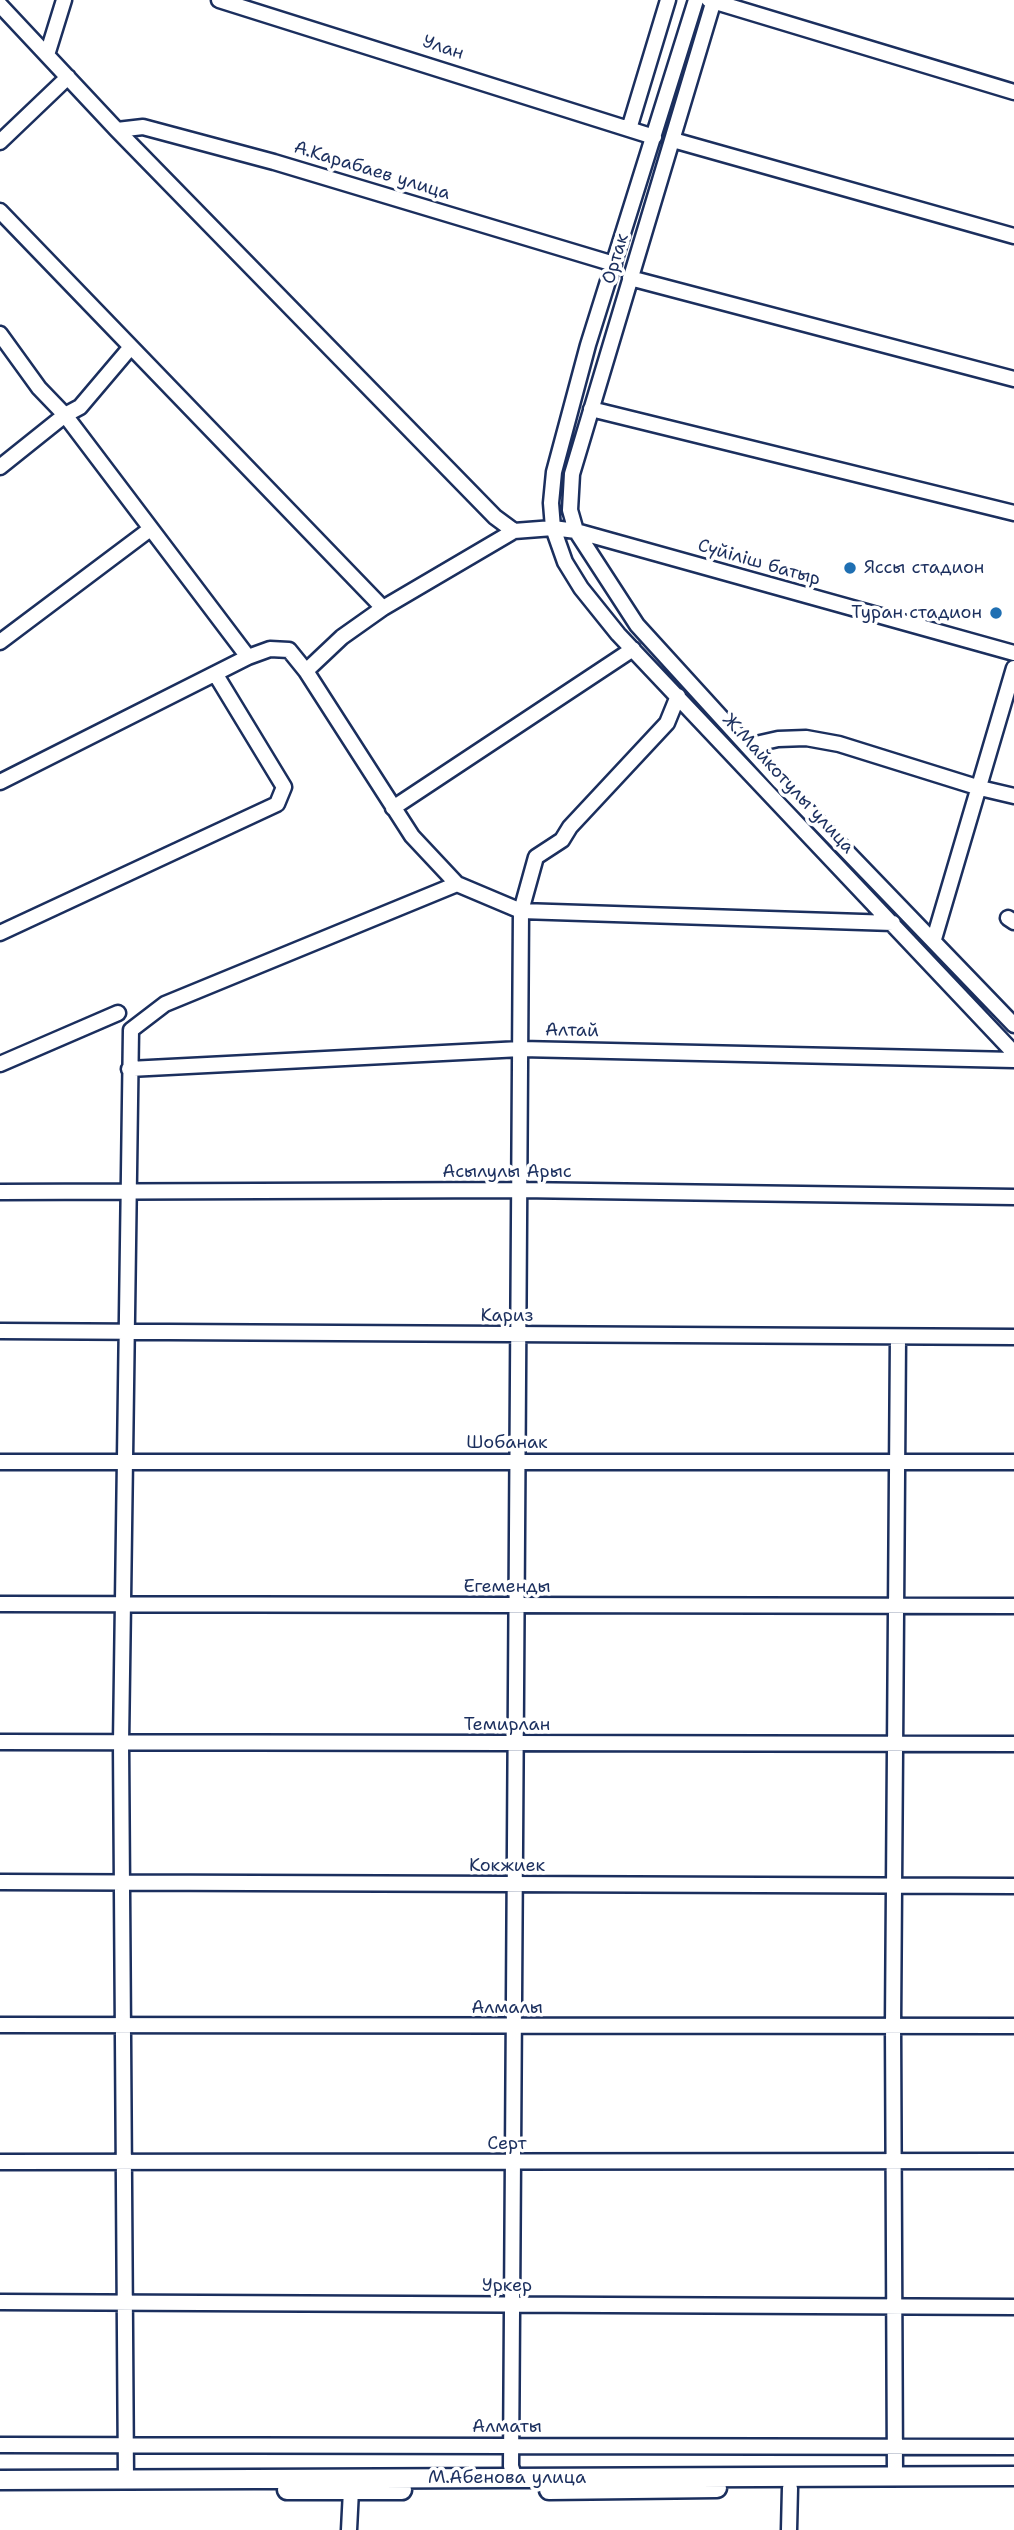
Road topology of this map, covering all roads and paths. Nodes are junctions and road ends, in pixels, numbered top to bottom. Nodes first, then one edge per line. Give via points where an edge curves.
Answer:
1 (64, 0) edge
2 (219, 0) edge
3 (668, 0) edge
4 (696, 0) edge
5 (712, 1) edge
6 (0, 5) edge
7 (47, 55) junction
8 (68, 77) junction
9 (1014, 92) edge
10 (629, 129) junction
11 (117, 130) junction
12 (654, 137) junction
13 (673, 140) junction
14 (0, 142) edge
15 (0, 211) edge
16 (1014, 236) edge
17 (614, 264) junction
18 (630, 278) junction
19 (0, 334) edge
20 (131, 348) junction
21 (1014, 379) edge
22 (591, 409) junction
23 (65, 415) junction
24 (0, 467) edge
25 (1014, 513) edge
26 (553, 528) junction
27 (149, 530) junction
28 (514, 531) junction
29 (576, 531) junction
30 (383, 608) junction
31 (0, 642) edge
32 (633, 649) junction
33 (1014, 653) edge
34 (247, 657) junction
35 (1014, 668) edge
36 (306, 671) junction
37 (216, 675) junction
38 (678, 696) junction
39 (747, 746) junction
40 (0, 782) edge
41 (980, 788) junction
42 (1014, 796) edge
43 (393, 808) junction
44 (846, 850) junction
45 (834, 861) junction
46 (457, 884) junction
47 (521, 911) junction
48 (893, 923) junction
49 (0, 933) edge
50 (934, 939) junction
51 (118, 1013) dead end
52 (1014, 1025) edge
53 (521, 1049) junction
54 (1014, 1053) edge
55 (1014, 1060) edge
56 (0, 1063) edge
57 (129, 1069) junction
58 (519, 1190) junction
59 (0, 1192) edge
60 (127, 1192) junction
61 (1014, 1197) edge
62 (0, 1331) edge
63 (128, 1335) junction
64 (518, 1335) junction
65 (898, 1337) junction
66 (1014, 1337) edge
67 (0, 1462) edge
68 (126, 1462) junction
69 (517, 1462) junction
70 (898, 1462) junction
71 (1014, 1462) edge
72 (0, 1604) edge
73 (124, 1605) junction
74 (1014, 1605) edge
75 (515, 1606) junction
76 (898, 1607) junction
77 (0, 1742) edge
78 (895, 1742) junction
79 (121, 1743) junction
80 (1014, 1744) edge
81 (514, 1745) junction
82 (0, 1882) edge
83 (122, 1884) junction
84 (514, 1885) junction
85 (894, 1885) junction
86 (1014, 1886) edge
87 (893, 2024) junction
88 (0, 2025) edge
89 (123, 2026) junction
90 (1014, 2026) edge
91 (513, 2027) junction
92 (892, 2161) junction
93 (1014, 2161) edge
94 (0, 2162) edge
95 (123, 2163) junction
96 (513, 2163) junction
97 (0, 2302) edge
98 (124, 2303) junction
99 (512, 2305) junction
100 (892, 2306) junction
101 (1014, 2307) edge
102 (0, 2445) edge
103 (125, 2446) junction
104 (511, 2446) junction
105 (892, 2448) junction
106 (1014, 2448) edge
107 (895, 2476) junction
108 (1014, 2476) edge
109 (515, 2479) junction
110 (0, 2480) edge
111 (126, 2481) junction
112 (1014, 2487) edge
113 (790, 2488) junction
114 (0, 2489) edge
115 (351, 2490) junction
116 (349, 2530) edge
117 (789, 2530) edge

1 - 7 street
2 - 10 street, Улан
3 - 10 street
4 - 12 street, Ортак
5 - 9 street
5 - 13 street, Ортак
6 - 7 street
7 - 8 street
8 - 11 street
8 - 14 street
10 - 12 street, Улан
11 - 17 street, А.Карабаев улица via 143,127 209,144
11 - 28 street via 495,517
12 - 17 street, Ортак
13 - 16 street
13 - 18 street, Ортак
15 - 20 street
17 - 26 street, Ортак via 554,472
18 - 21 street
18 - 22 street, Ортак
19 - 23 street via 38,388
20 - 23 street via 80,407
20 - 30 street
22 - 25 street
22 - 29 street, Ортак via 572,474 570,510
23 - 24 street
23 - 27 street
26 - 28 street, Сүйіліш батыр
26 - 29 street, Сүйіліш батыр
26 - 32 street, Ж.Майкотулы улица via 580,588
27 - 31 street
27 - 34 street
28 - 30 street
29 - 33 street, Сүйіліш батыр
29 - 39 street, Ж.Майкотулы улица via 637,625
30 - 36 street via 342,637
32 - 38 street, Ж.Майкотулы улица
32 - 43 street
34 - 36 street via 270,649 289,650
34 - 37 street
35 - 41 street
36 - 43 street
37 - 40 street
37 - 49 street via 284,787 277,804
38 - 45 street, Ж.Майкотулы улица
38 - 47 street via 667,723 562,841 536,857
39 - 41 street via 807,738
39 - 44 street, Ж.Майкотулы улица
41 - 42 street
41 - 50 street
43 - 46 street via 412,836
44 - 45 street
44 - 50 street, Ж.Майкотулы улица
45 - 48 street, Ж.Майкотулы улица
46 - 47 street
46 - 57 street via 165,1004 131,1030
47 - 48 street
47 - 53 street
48 - 54 street, Ж.Майкотулы улица
50 - 52 street, Ж.Майкотулы улица
51 - 56 street
53 - 55 street, Алтай
53 - 57 street, Алтай
53 - 58 street
57 - 60 street
58 - 60 street, Асылулы Арыс
58 - 61 street, Асылулы Арыс
58 - 64 street
59 - 60 street, Асылулы Арыс
60 - 63 street
62 - 63 street, Кариз
63 - 64 street, Кариз
63 - 68 street
64 - 65 street, Кариз
64 - 69 street
65 - 66 street, Кариз
65 - 70 street
67 - 68 street, Шобанак
68 - 69 street, Шобанак
68 - 73 street
69 - 70 street, Шобанак
69 - 75 street
70 - 71 street, Шобанак
70 - 76 street
72 - 73 street, Егеменды
73 - 75 street, Егеменды
73 - 79 street
74 - 76 street, Егеменды
75 - 76 street, Егеменды
75 - 81 street
76 - 78 street
77 - 79 street, Темирлан
78 - 80 street, Темирлан
78 - 81 street, Темирлан
78 - 85 street
79 - 81 street, Темирлан
79 - 83 street
81 - 84 street
82 - 83 street, Кокжиек
83 - 84 street, Кокжиек
83 - 89 street
84 - 85 street, Кокжиек
84 - 91 street
85 - 86 street, Кокжиек
85 - 87 street
87 - 90 street, Алмалы
87 - 91 street, Алмалы
87 - 92 street
88 - 89 street, Алмалы
89 - 91 street, Алмалы
89 - 95 street
91 - 96 street
92 - 93 street, Серт
92 - 96 street, Серт
92 - 100 street
94 - 95 street, Серт
95 - 96 street, Серт
95 - 98 street
96 - 99 street
97 - 98 street, Уркер
98 - 99 street, Уркер
98 - 103 street
99 - 100 street, Уркер
99 - 104 street
100 - 101 street, Уркер
100 - 105 street
102 - 103 street, Алматы
103 - 104 street, Алматы
103 - 111 street
104 - 105 street, Алматы
104 - 109 street
105 - 106 street, Алматы
105 - 107 street
107 - 108 main road, М.Абенова улица
107 - 109 main road, М.Абенова улица
109 - 111 main road, М.Абенова улица
110 - 111 main road, М.Абенова улица
112 - 113 main road, М.Абенова улица
113 - 115 main road, М.Абенова улица
113 - 117 street
114 - 115 main road, М.Абенова улица
115 - 116 street

